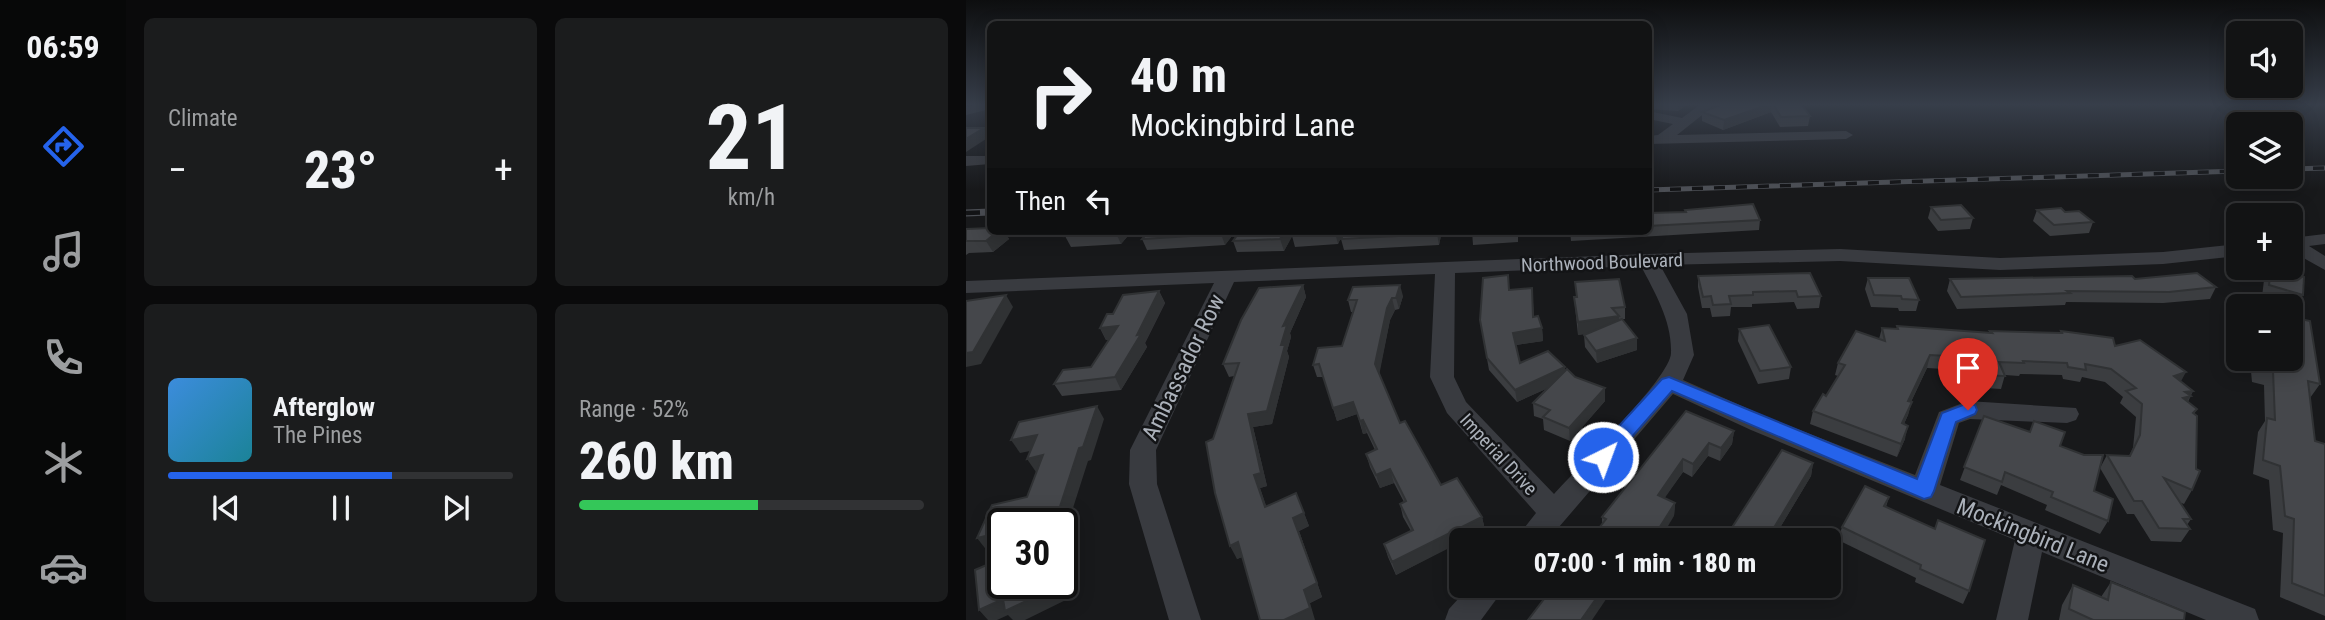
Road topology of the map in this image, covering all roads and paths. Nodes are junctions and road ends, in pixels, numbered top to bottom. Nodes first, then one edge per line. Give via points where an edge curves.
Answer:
1 (1846, 135) dead end
2 (1655, 139) edge
3 (966, 160) edge
4 (987, 160) edge
5 (2325, 239) edge
6 (2303, 242) edge
7 (2303, 250) edge
8 (2226, 251) edge
9 (1648, 260) junction
10 (2325, 264) edge
11 (1445, 268) junction
12 (1227, 277) junction
13 (966, 287) edge
14 (1669, 383) junction
15 (2067, 414) dead end
16 (1924, 491) junction
17 (1553, 512) junction
18 (1540, 528) edge
19 (2031, 535) junction
20 (1480, 598) edge
21 (1185, 620) edge
22 (1461, 620) edge
23 (2012, 620) edge
24 (2243, 620) edge

1 - 2 street
3 - 4 street
5 - 6 street
7 - 10 street
8 - 9 street, Northwood Boulevard via 2000,264 1839,255
9 - 11 street, Northwood Boulevard
9 - 14 street via 1676,314 1683,355
11 - 12 street, Northwood Boulevard
11 - 17 street, Imperial Drive via 1443,377 1456,407
12 - 13 street, Northwood Boulevard
12 - 21 street, Ambassador Row via 1143,450 1143,484
14 - 16 street, Mockingbird Lane
14 - 17 street
15 - 16 street via 1957,412 1948,418
16 - 19 street, Mockingbird Lane
17 - 18 street
19 - 23 street
19 - 24 street, Mockingbird Lane
20 - 22 street

